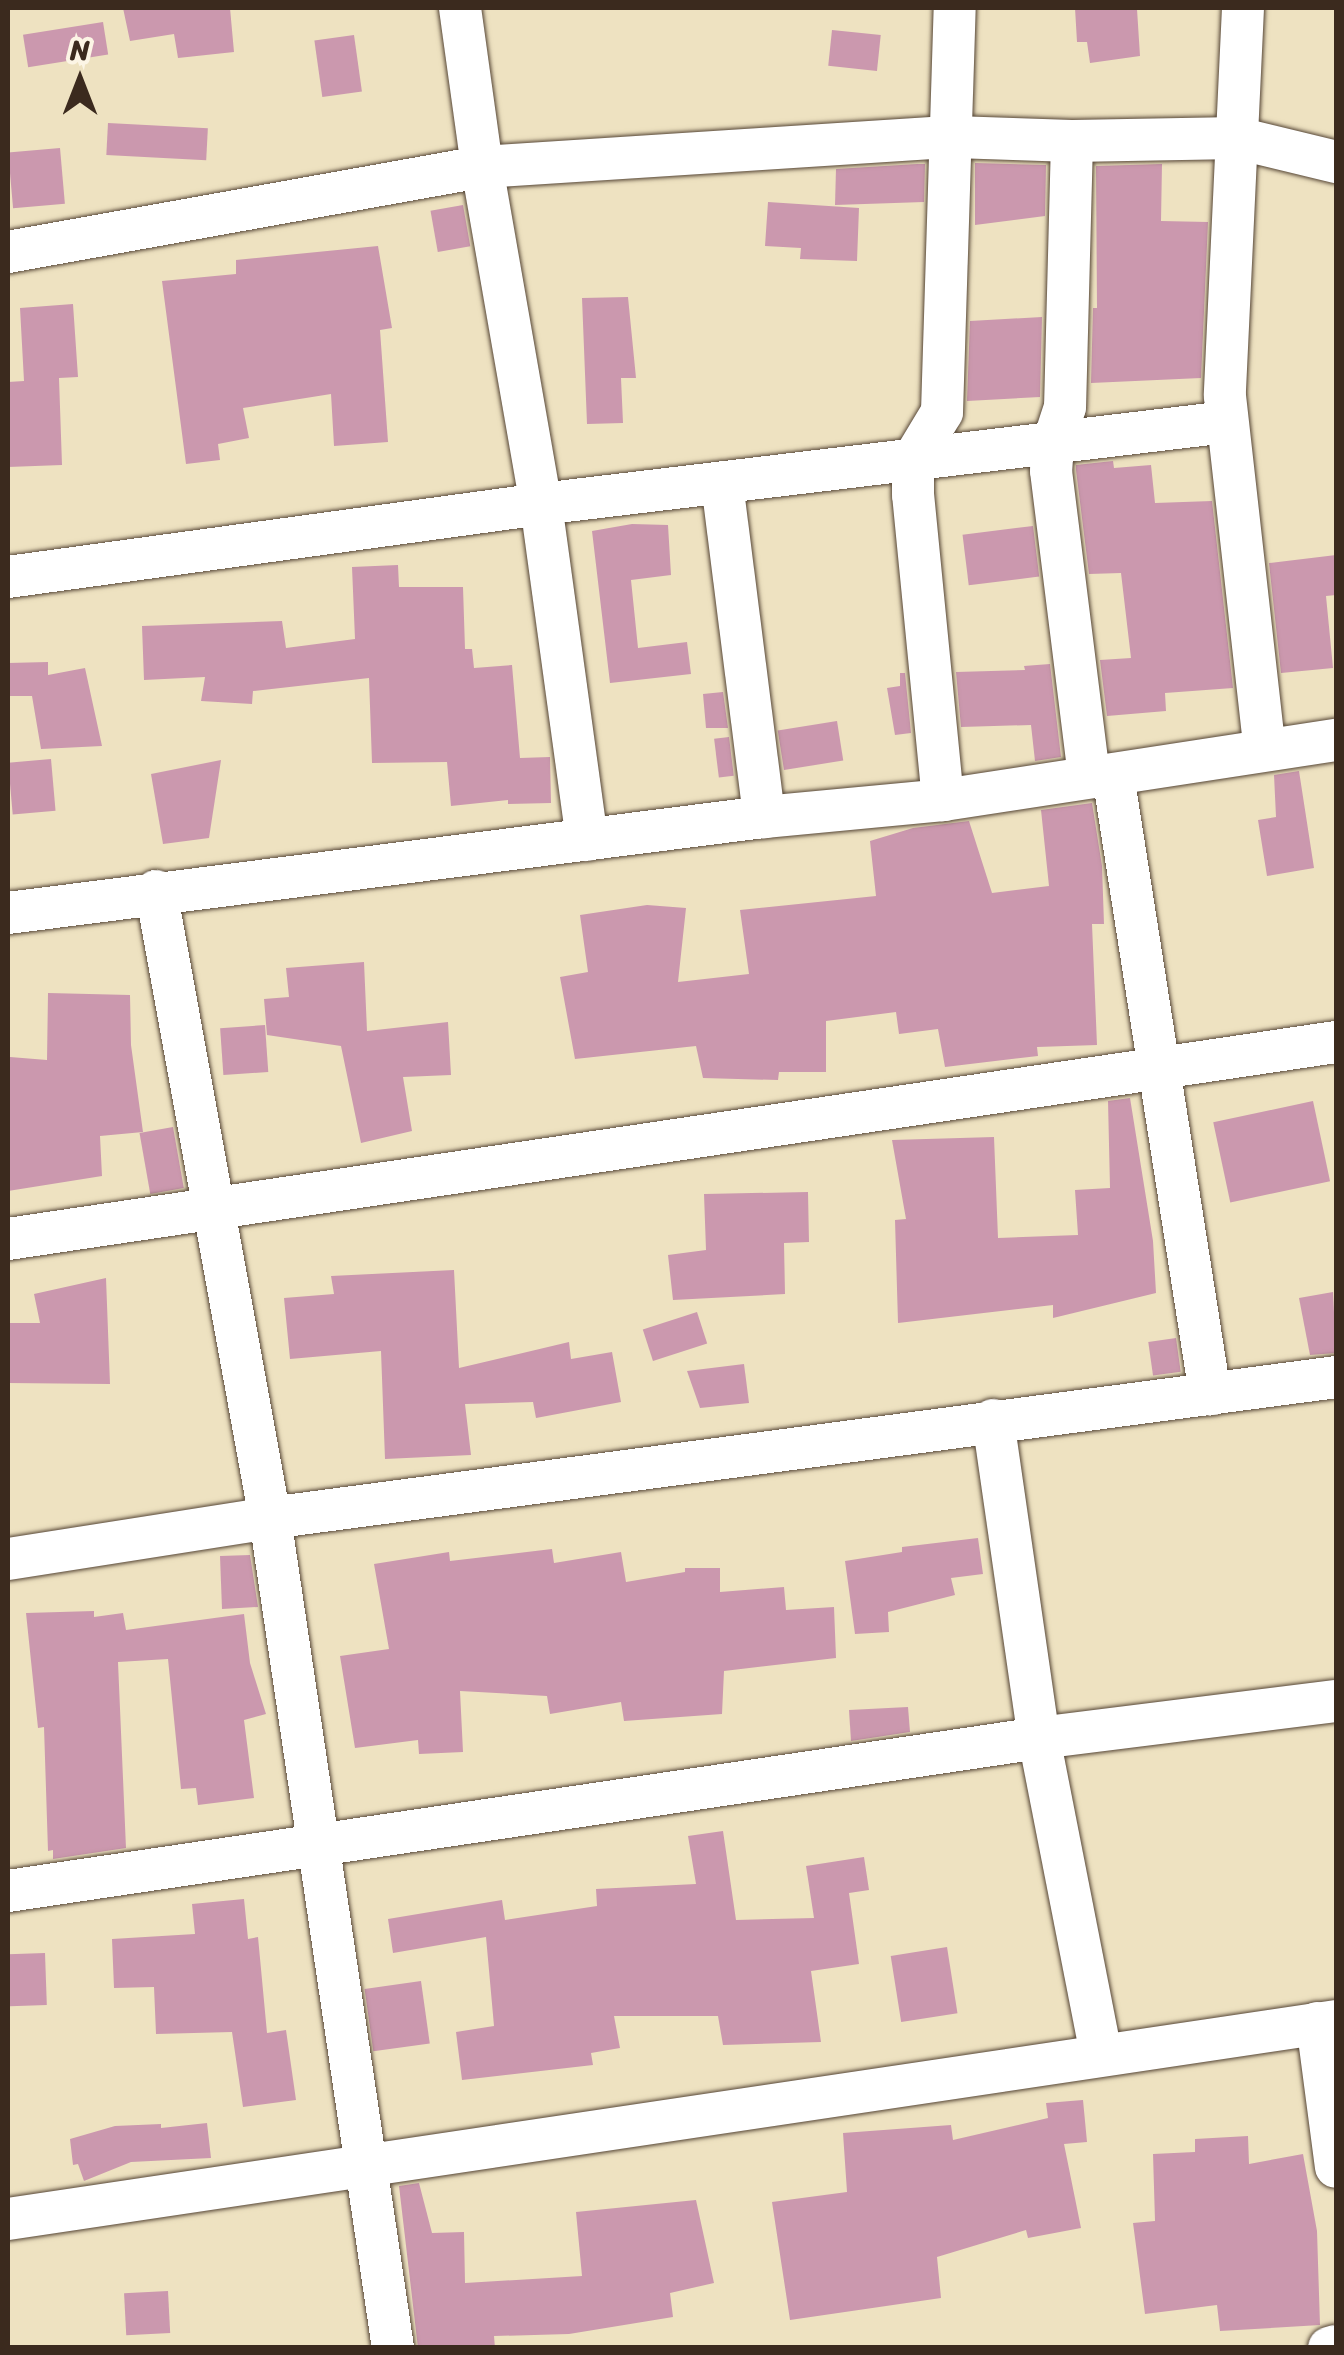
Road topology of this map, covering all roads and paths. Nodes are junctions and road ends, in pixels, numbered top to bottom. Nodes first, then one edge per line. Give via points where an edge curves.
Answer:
1 (460, 8) edge
2 (955, 8) edge
3 (1243, 8) edge
4 (951, 137) junction
5 (1237, 138) junction
6 (1072, 141) junction
7 (1336, 162) edge
8 (482, 166) junction
9 (8, 252) edge
10 (1227, 422) junction
11 (1052, 444) junction
12 (913, 460) junction
13 (722, 483) junction
14 (541, 504) junction
15 (8, 577) edge
16 (1336, 740) edge
17 (1265, 750) junction
18 (1100, 776) junction
19 (943, 800) junction
20 (764, 817) junction
21 (587, 840) junction
22 (156, 891) junction
23 (8, 912) edge
24 (1336, 1042) edge
25 (1162, 1067) junction
26 (211, 1209) junction
27 (8, 1239) edge
28 (1336, 1377) edge
29 (1210, 1394) junction
30 (993, 1420) junction
31 (270, 1518) junction
32 (8, 1560) edge
33 (1336, 1701) edge
34 (1039, 1738) junction
35 (316, 1843) junction
36 (8, 1890) edge
37 (1327, 2022) edge
38 (1101, 2054) junction
39 (1336, 2167) edge
40 (364, 2168) junction
41 (8, 2218) edge
42 (393, 2348) edge

1 - 8 street
2 - 4 street
3 - 5 street
4 - 6 street
4 - 8 street
4 - 12 street via 942,412
5 - 6 street
5 - 7 street
5 - 10 street
6 - 11 street via 1065,407
8 - 9 street
8 - 14 street
10 - 11 street
10 - 17 street
11 - 12 street
11 - 18 street via 1052,490
12 - 13 street
12 - 19 street
13 - 14 street
13 - 20 street
14 - 15 street
14 - 21 street
16 - 17 street
17 - 18 street
18 - 19 street
18 - 25 street
19 - 20 street
20 - 21 street
21 - 22 street
22 - 23 street
22 - 26 street
24 - 25 street
25 - 26 street
25 - 29 street
26 - 27 street
26 - 31 street
28 - 29 street
29 - 30 street
30 - 31 street
30 - 34 street
31 - 32 street
31 - 35 street
33 - 34 street
34 - 35 street
34 - 38 street
35 - 36 street
35 - 40 street
37 - 38 street
37 - 39 street
38 - 40 street
40 - 41 street
40 - 42 street

